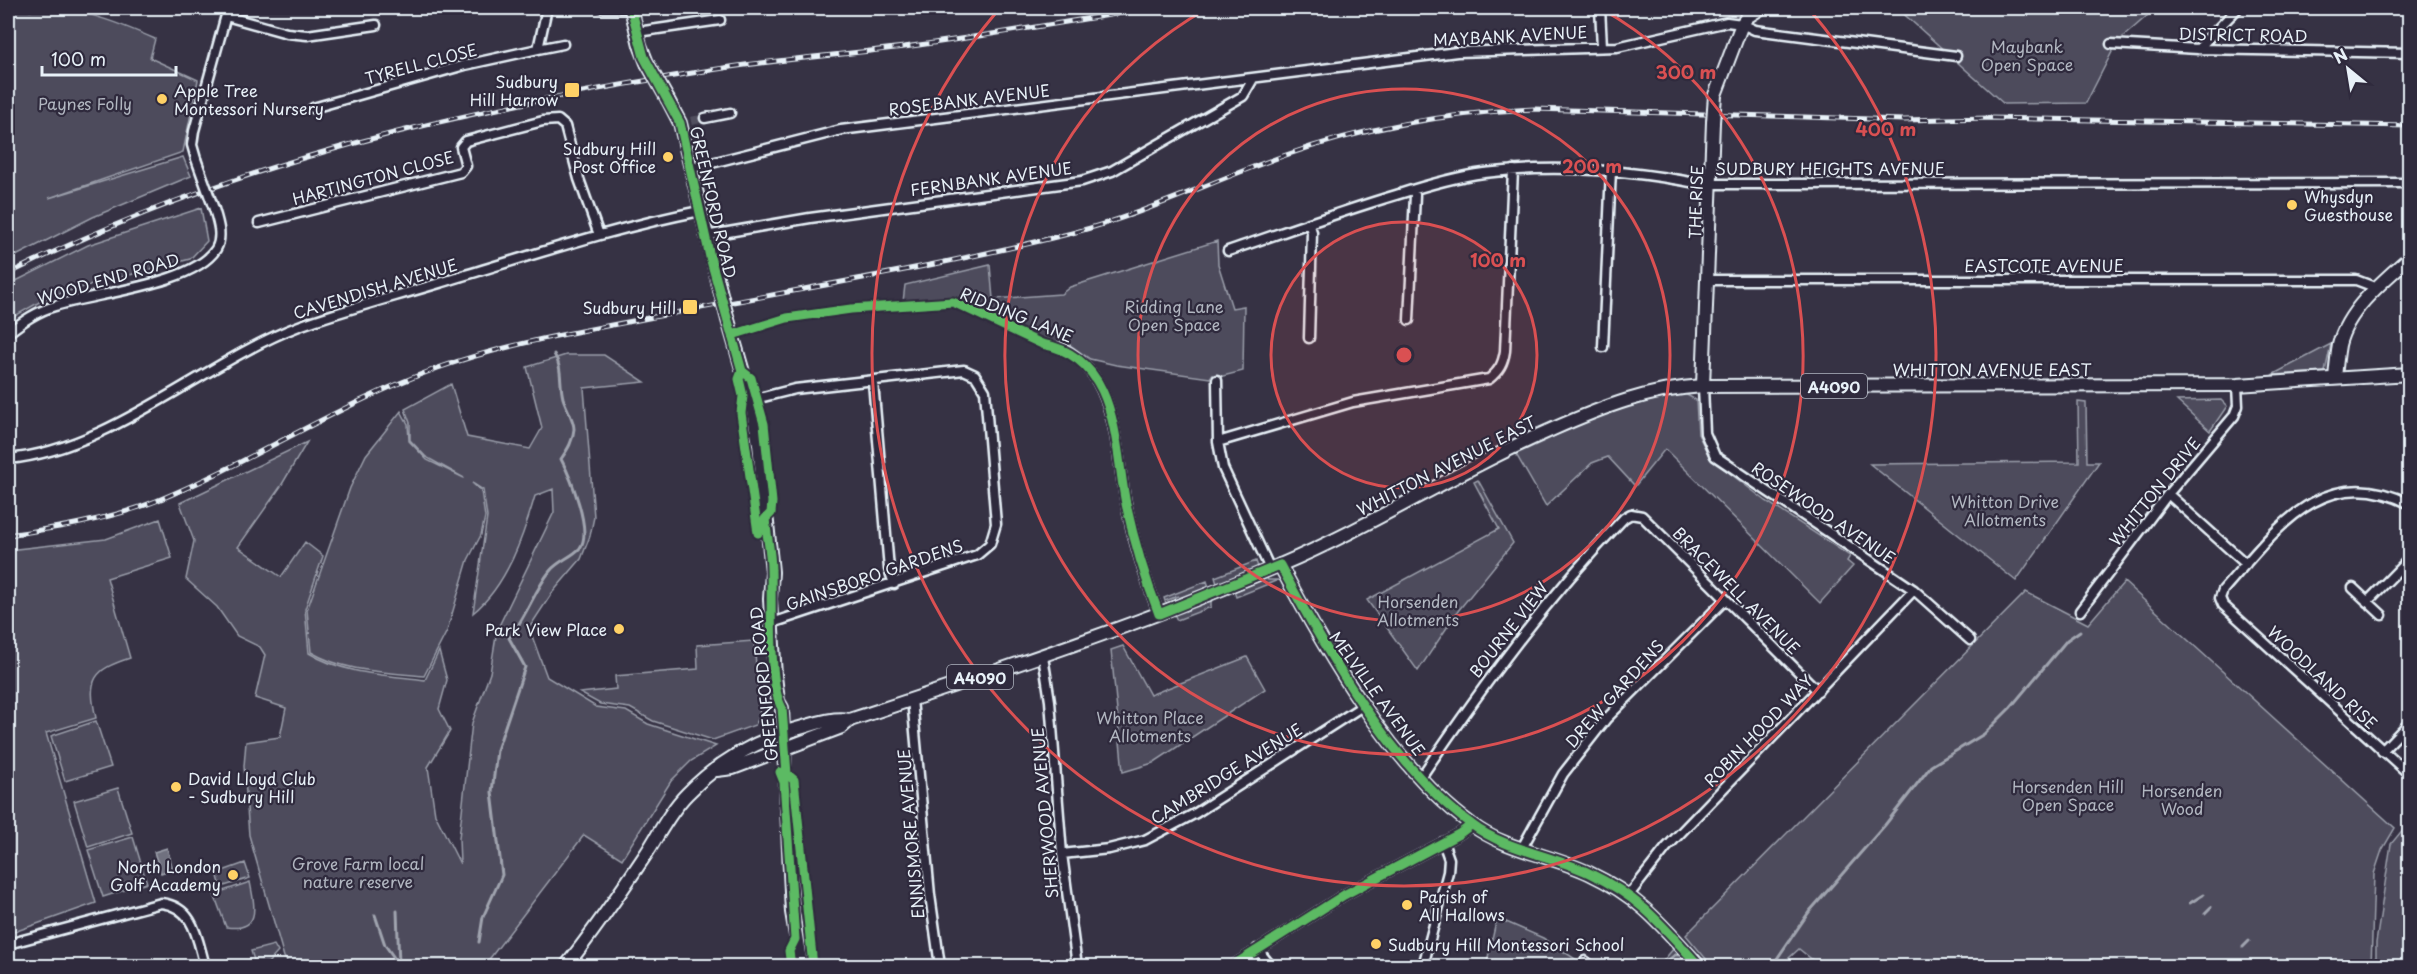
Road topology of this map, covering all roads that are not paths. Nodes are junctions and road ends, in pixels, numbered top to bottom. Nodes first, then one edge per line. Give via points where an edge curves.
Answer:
1 (547, 8) edge
2 (603, 8) edge
3 (629, 8) edge
4 (1600, 8) edge
5 (1761, 8) edge
6 (2238, 8) edge
7 (227, 12) edge
8 (720, 20) dead end
9 (1742, 24) junction
10 (376, 25) dead end
11 (637, 32) junction
12 (563, 44) dead end
13 (2111, 44) dead end
14 (1602, 47) junction
15 (538, 49) junction
16 (2198, 49) junction
17 (2409, 53) edge
18 (1956, 56) dead end
19 (1253, 79) junction
20 (314, 108) dead end
21 (730, 113) dead end
22 (705, 118) tunnel mouth
23 (692, 168) junction
24 (1611, 170) junction
25 (1513, 171) junction
26 (2409, 183) edge
27 (1713, 184) junction
28 (1413, 190) junction
29 (700, 211) junction
30 (259, 223) dead end
31 (1309, 223) junction
32 (599, 235) junction
33 (705, 236) junction
34 (1228, 251) dead end
35 (2409, 257) edge
36 (1708, 280) junction
37 (2377, 288) junction
38 (1409, 320) dead end
39 (8, 333) edge
40 (1309, 338) dead end
41 (1603, 347) dead end
42 (1062, 348) dead end
43 (2409, 374) edge
44 (2335, 378) junction
45 (1217, 380) dead end
46 (873, 381) junction
47 (2236, 385) junction
48 (1703, 386) junction
49 (751, 400) junction
50 (1218, 442) junction
51 (8, 459) edge
52 (2168, 494) junction
53 (2409, 504) edge
54 (1634, 514) joint
55 (2409, 558) edge
56 (2246, 564) junction
57 (1275, 567) junction
58 (894, 584) junction
59 (2353, 588) dead end
60 (1914, 591) junction
61 (1725, 600) junction
62 (2367, 602) junction
63 (2080, 611) dead end
64 (1159, 614) junction
65 (2382, 615) dead end
66 (772, 623) junction
67 (1970, 640) dead end
68 (1044, 656) junction
69 (1818, 691) junction
70 (912, 699) junction
71 (1364, 705) junction
72 (850, 720) junction
73 (2409, 722) edge
74 (780, 734) junction
75 (782, 750) junction
76 (2382, 751) junction
77 (717, 770) junction
78 (2409, 775) edge
79 (1421, 777) junction
80 (1471, 825) junction
81 (1443, 842) junction
82 (1522, 848) junction
83 (1062, 854) junction
84 (1629, 895) junction
85 (8, 944) edge
86 (1257, 949) junction
87 (205, 966) edge
88 (566, 966) edge
89 (798, 966) edge
90 (940, 966) edge
91 (1077, 966) edge
92 (1232, 966) edge
93 (1271, 966) edge
94 (1423, 966) edge
95 (1699, 966) edge

1 - 15 street
2 - 3 street
3 - 11 main road, GREENFORD ROAD
4 - 14 street
5 - 9 main road
6 - 16 street
7 - 10 street via 287,33
7 - 39 street, WOOD END ROAD, bridge via 192,145 214,210 220,236 217,248 201,265 132,288 55,306
8 - 11 street
9 - 14 street, MAYBANK AVENUE via 1727,22 1639,44
9 - 18 street, MAYBANK AVENUE via 1755,30
9 - 27 main road, THE RISE, bridge via 1715,95
11 - 23 main road, GREENFORD ROAD, bridge via 647,63 686,122
12 - 15 street, TYRELL CLOSE
13 - 16 street, DISTRICT ROAD
14 - 19 street, MAYBANK AVENUE via 1457,52
15 - 20 street, TYRELL CLOSE via 465,65
16 - 17 street, DISTRICT ROAD
19 - 23 street, ROSEBANK AVENUE via 841,130
19 - 33 street, FERNBANK AVENUE via 1243,96 1112,171 1082,181
21 - 22 street
23 - 29 main road, GREENFORD ROAD
24 - 25 street, SUDBURY HEIGHTS AVENUE
24 - 27 street, SUDBURY HEIGHTS AVENUE
24 - 41 street
25 - 28 street, SUDBURY HEIGHTS AVENUE via 1482,173
25 - 50 street via 1505,351 1497,373 1489,380 1323,409
26 - 27 street, SUDBURY HEIGHTS AVENUE
27 - 36 main road, THE RISE
28 - 31 street, SUDBURY HEIGHTS AVENUE
28 - 38 street
29 - 32 street, CAVENDISH AVENUE
29 - 33 main road, GREENFORD ROAD
30 - 32 street, HARTINGTON CLOSE via 461,172 466,166 461,147 466,141 558,120 566,126
31 - 34 street, SUDBURY HEIGHTS AVENUE
31 - 40 street
32 - 51 street, CAVENDISH AVENUE via 298,327 105,429 24,458
33 - 49 main road, GREENFORD ROAD, bridge
35 - 37 main road
36 - 37 street, EASTCOTE AVENUE via 2356,280
36 - 48 main road, THE RISE
37 - 44 main road via 2347,327
42 - 64 street, RIDDING LANE via 1084,363 1101,385 1114,429 1132,531
43 - 44 main road, WHITTON AVENUE EAST / A4090
44 - 47 main road, WHITTON AVENUE EAST / A4090
45 - 50 street
46 - 49 street via 795,389
46 - 58 street via 889,569
46 - 58 street, GAINSBORO GARDENS via 964,370 975,375 985,391 996,524 990,544 977,555
47 - 48 main road, WHITTON AVENUE EAST / A4090
47 - 52 street, WHITTON DRIVE via 2238,406 2234,416
48 - 57 main road, WHITTON AVENUE EAST / A4090 via 1651,392 1570,422 1507,449 1353,531
48 - 60 street, ROSEWOOD AVENUE via 1705,433 1715,456
49 - 66 main road, GREENFORD ROAD via 770,557
50 - 57 street via 1234,496
52 - 56 street
52 - 63 street, WHITTON DRIVE
53 - 56 street via 2373,491 2324,496 2293,514
54 - 61 street, BRACEWELL AVENUE via 1642,516
54 - 79 street, BOURNE VIEW via 1624,518 1547,601 1480,689
55 - 62 street
56 - 76 street, WOODLAND RISE via 2223,590 2223,605
57 - 64 main road, WHITTON AVENUE EAST / A4090
57 - 71 main road, MELVILLE AVENUE
58 - 66 street, GAINSBORO GARDENS
59 - 62 street
60 - 67 street, ROSEWOOD AVENUE
60 - 69 street, ROBIN HOOD WAY
61 - 69 street, BRACEWELL AVENUE
61 - 82 street, DREW GARDENS via 1606,719 1563,774
62 - 65 street
64 - 68 main road, WHITTON AVENUE EAST / A4090
66 - 74 main road, GREENFORD ROAD via 778,701 775,710
68 - 70 main road, WHITTON AVENUE EAST / A4090
68 - 83 street, SHERWOOD AVENUE
69 - 84 street, ROBIN HOOD WAY via 1666,848
70 - 72 main road, WHITTON AVENUE EAST / A4090
70 - 90 street, ENNISMORE AVENUE
71 - 79 main road, MELVILLE AVENUE
71 - 83 street, CAMBRIDGE AVENUE via 1163,831 1128,845
72 - 74 main road, WHITTON AVENUE EAST / A4090 via 838,718
72 - 75 main road, WHITTON AVENUE EAST / A4090 via 842,727
73 - 76 street
74 - 75 main road, GREENFORD ROAD
74 - 77 main road, A4090 via 729,758
75 - 77 main road, A4090
75 - 89 main road, GREENFORD ROAD via 787,774 784,782
76 - 78 street, WOODLAND RISE
77 - 88 main road, A4090 via 673,810 633,874
79 - 80 main road, MELVILLE AVENUE
80 - 81 street
80 - 82 main road, MELVILLE AVENUE
81 - 86 street
81 - 94 street via 1449,859 1448,872
82 - 84 main road, MELVILLE AVENUE via 1588,873
83 - 91 street, SHERWOOD AVENUE
84 - 95 main road, MELVILLE AVENUE via 1653,915
85 - 87 street via 161,903 173,904 189,916
86 - 92 street
86 - 93 street

